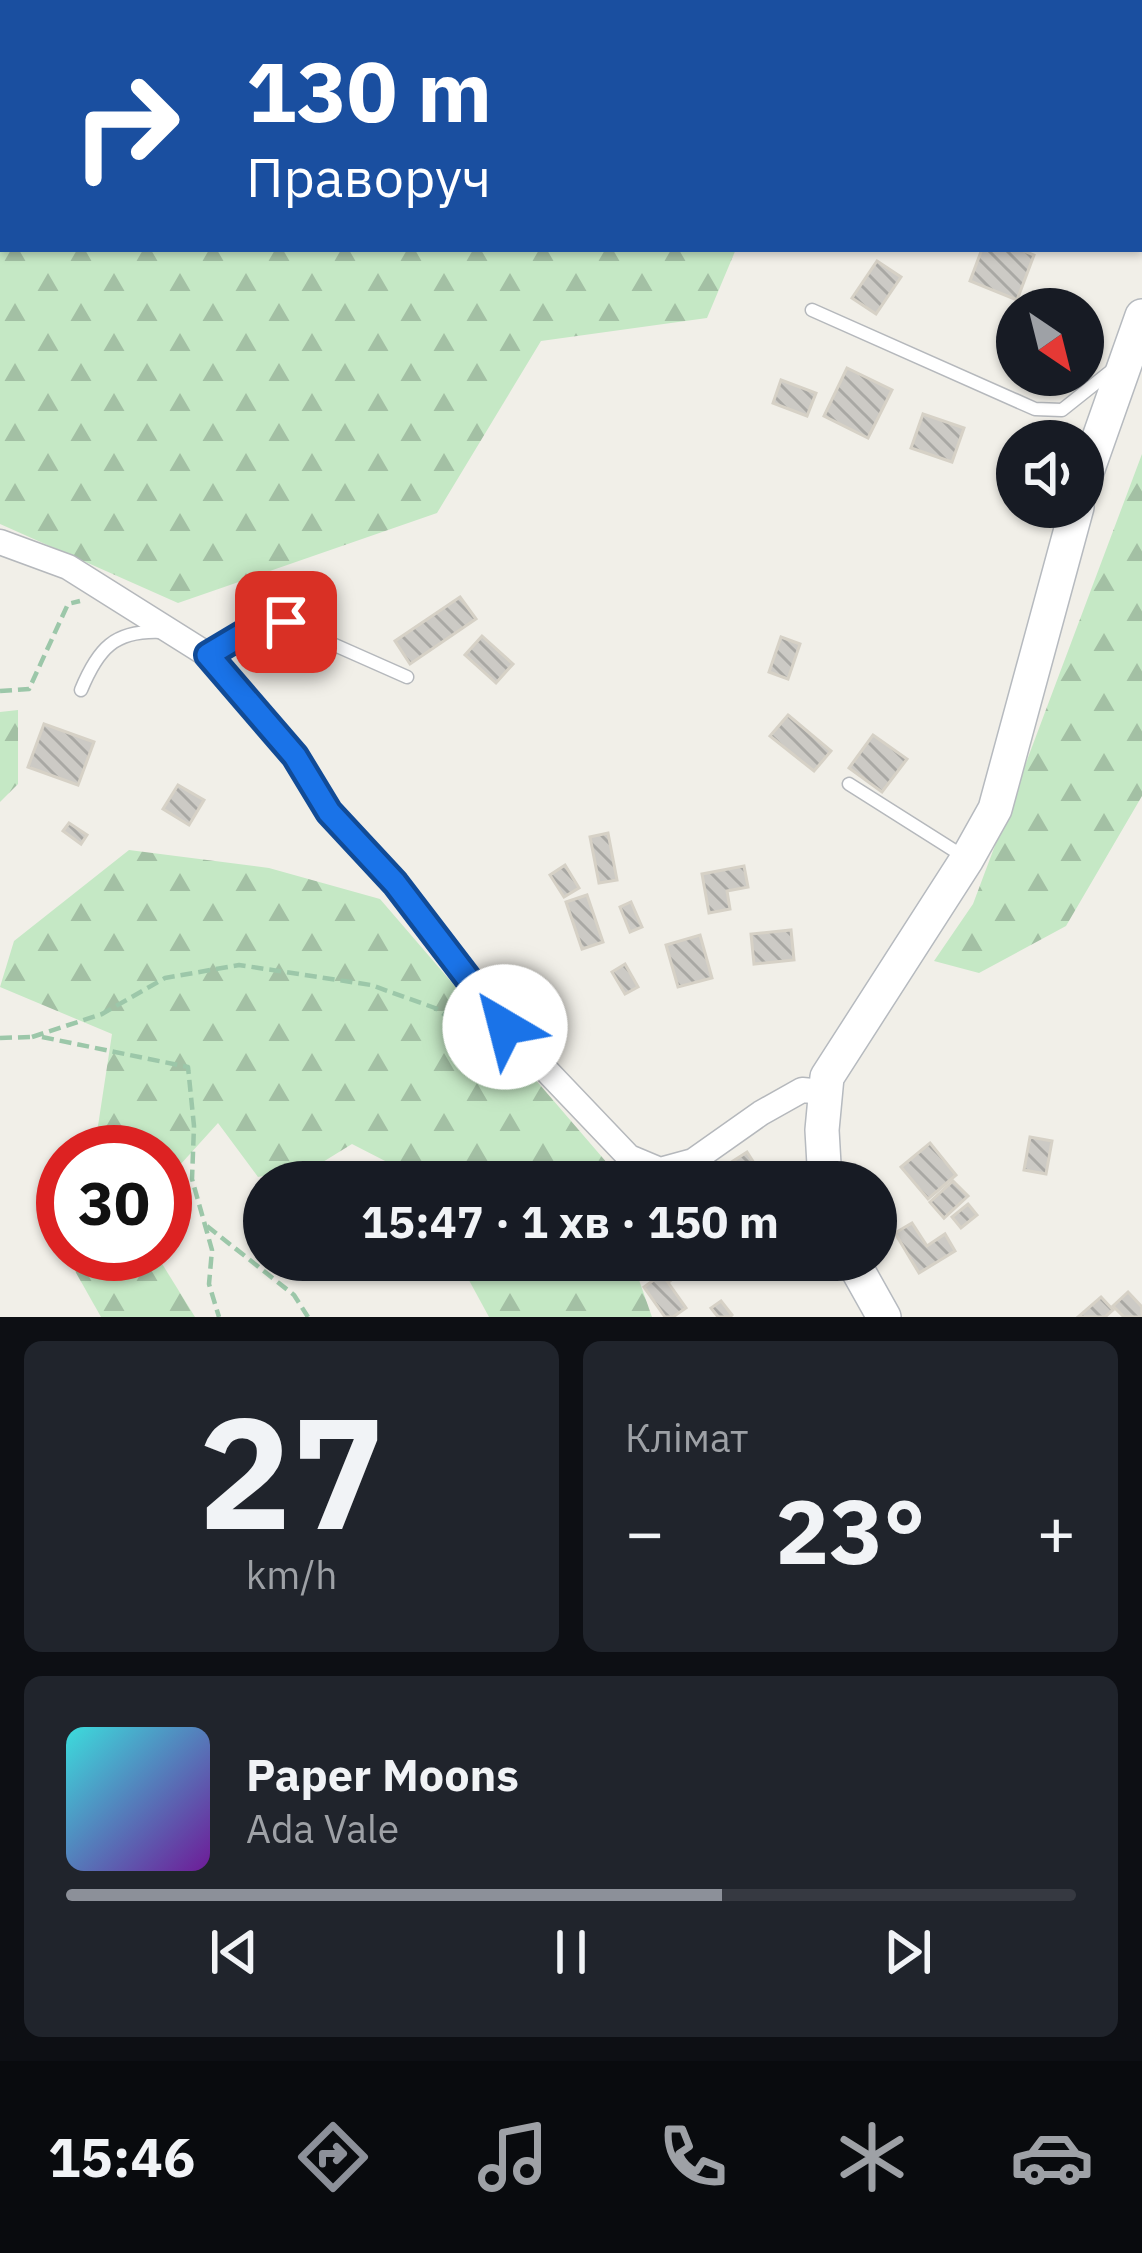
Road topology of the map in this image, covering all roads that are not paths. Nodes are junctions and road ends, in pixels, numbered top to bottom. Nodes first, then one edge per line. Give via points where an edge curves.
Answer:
1 (812, 310) dead end
2 (1142, 316) edge
3 (1126, 359) junction
4 (1104, 422) edge
5 (1071, 528) edge
6 (0, 542) edge
7 (208, 655) junction
8 (407, 677) dead end
9 (81, 690) dead end
10 (849, 784) dead end
11 (968, 859) junction
12 (824, 1092) junction
13 (823, 1161) edge
14 (864, 1281) edge
15 (884, 1317) edge

1 - 3 lane via 1035,409 1062,410
2 - 3 street
3 - 4 street
5 - 11 street via 995,809
6 - 7 street via 68,566
7 - 8 lane via 260,624 286,622
7 - 9 lane via 158,631 120,636 94,657
7 - 12 street via 505,1027 629,1157 660,1170 694,1161 802,1090
10 - 11 lane
11 - 12 street
12 - 13 street
14 - 15 street

